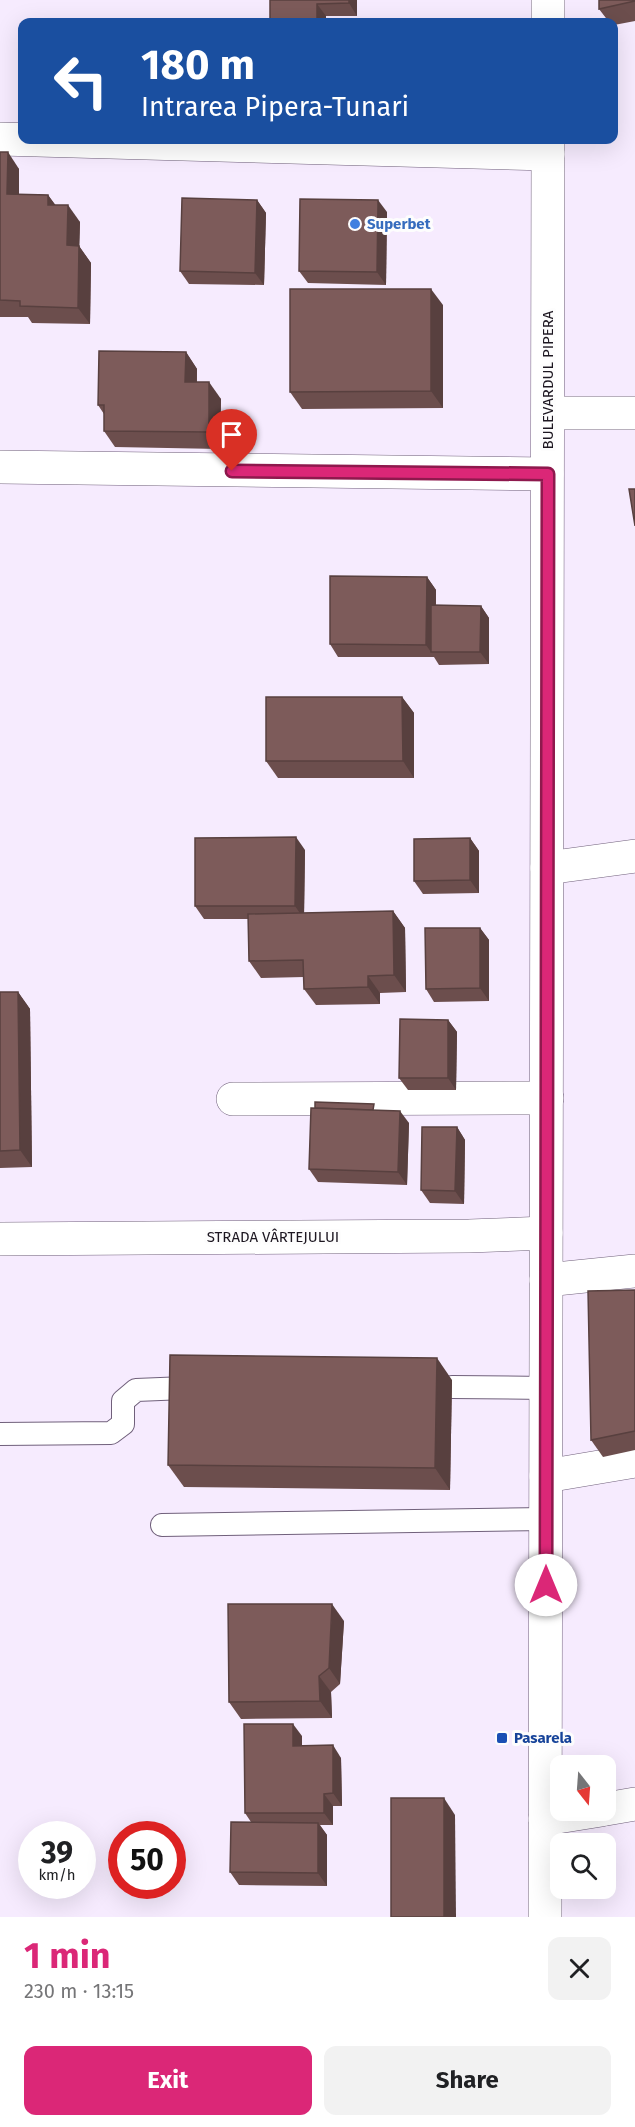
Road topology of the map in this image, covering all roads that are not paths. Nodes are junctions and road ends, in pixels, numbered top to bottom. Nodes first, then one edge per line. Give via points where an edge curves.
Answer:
1 (548, 0) edge
2 (548, 18) edge
3 (0, 139) edge
4 (18, 139) edge
5 (342, 144) edge
6 (548, 147) edge
7 (548, 413) junction
8 (635, 413) edge
9 (0, 467) edge
10 (548, 474) junction
11 (635, 856) edge
12 (547, 868) junction
13 (547, 1098) junction
14 (232, 1099) dead end
15 (546, 1233) junction
16 (0, 1239) edge
17 (635, 1272) edge
18 (546, 1280) junction
19 (184, 1388) edge
20 (452, 1388) dead end
21 (546, 1388) junction
22 (0, 1434) edge
23 (635, 1461) edge
24 (546, 1476) junction
25 (546, 1519) junction
26 (162, 1525) dead end
27 (635, 1804) edge
28 (616, 1807) edge
29 (550, 1818) edge
30 (545, 1819) junction
31 (545, 1917) edge

1 - 2 street
3 - 4 street
5 - 6 street
6 - 7 street, BULEVARDUL PIPERA
7 - 8 street
7 - 10 street, BULEVARDUL PIPERA
9 - 10 street
10 - 12 street, BULEVARDUL PIPERA
11 - 12 street
12 - 13 street, BULEVARDUL PIPERA
13 - 14 street
13 - 15 street, BULEVARDUL PIPERA
15 - 16 street, STRADA VÂRTEJULUI
15 - 18 street, BULEVARDUL PIPERA
17 - 18 street
18 - 21 street, BULEVARDUL PIPERA
19 - 22 lane via 135,1390 123,1401 123,1424 111,1433
20 - 21 lane
21 - 24 street, BULEVARDUL PIPERA
23 - 24 street
24 - 25 street, BULEVARDUL PIPERA
25 - 26 lane
25 - 30 street, BULEVARDUL PIPERA
27 - 28 street
29 - 30 street
30 - 31 street, BULEVARDUL PIPERA

